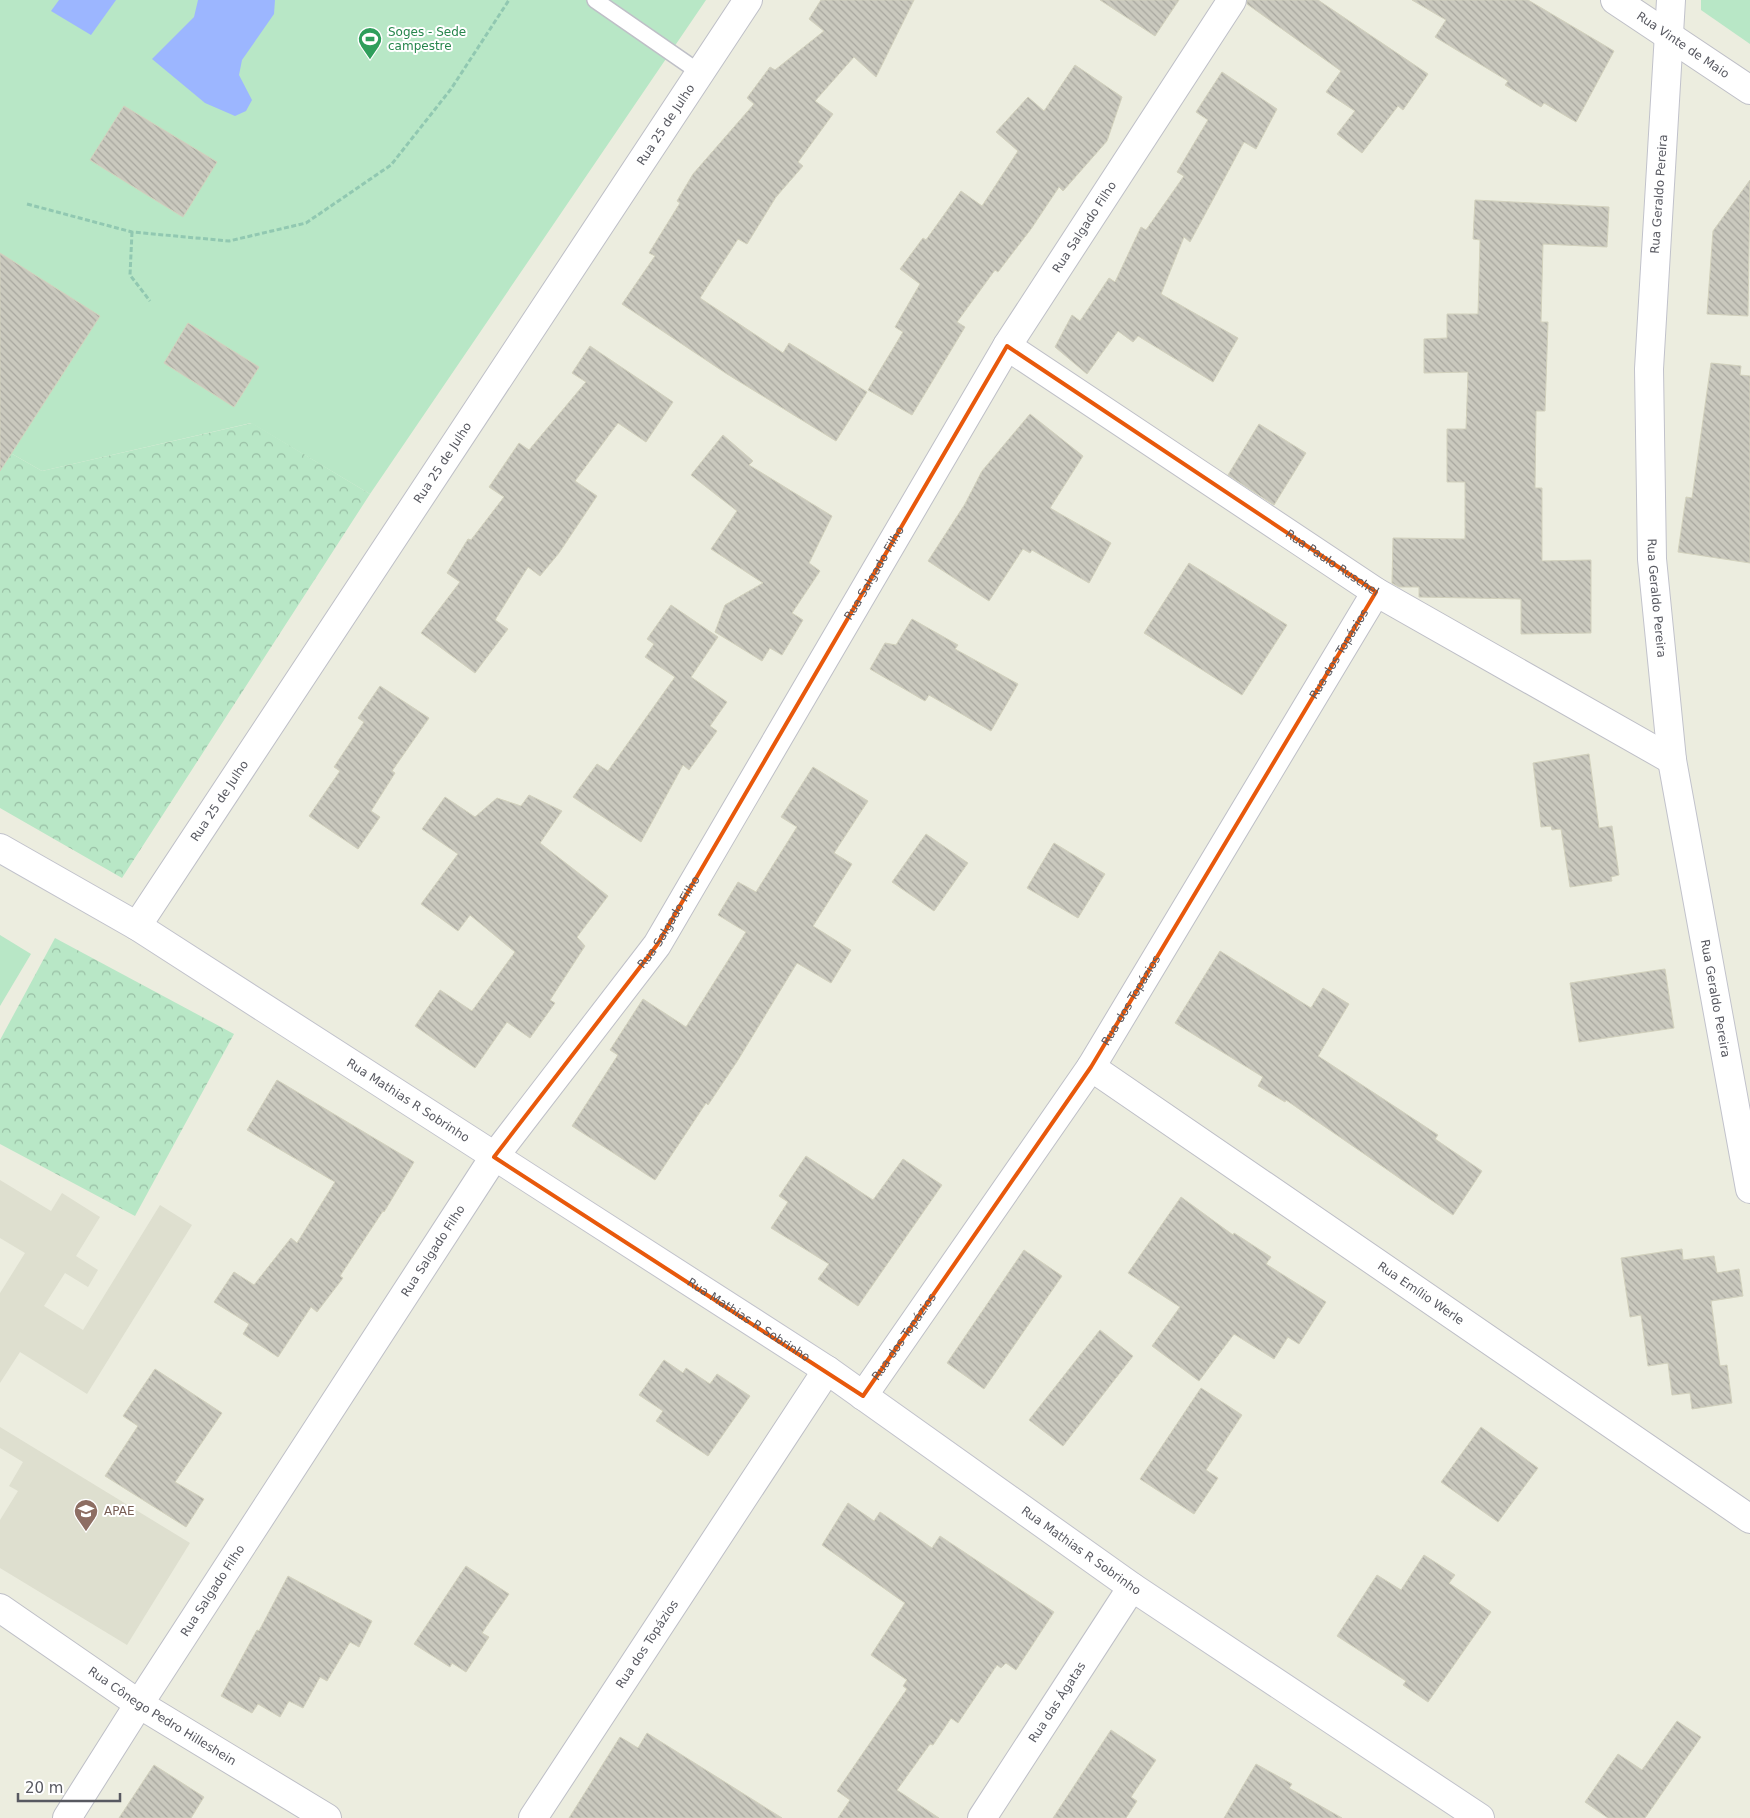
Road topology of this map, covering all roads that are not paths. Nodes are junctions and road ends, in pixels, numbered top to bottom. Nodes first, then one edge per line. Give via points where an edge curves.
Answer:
1 (595, 0) edge
2 (748, 0) edge
3 (1232, 0) edge
4 (1615, 0) edge
5 (1671, 0) edge
6 (1669, 36) junction
7 (699, 72) junction
8 (1750, 90) edge
9 (1007, 346) junction
10 (1376, 592) junction
11 (1672, 760) junction
12 (0, 848) edge
13 (137, 926) junction
14 (1091, 1067) junction
15 (494, 1157) junction
16 (1750, 1189) edge
17 (827, 1370) junction
18 (863, 1396) junction
19 (1750, 1519) edge
20 (1132, 1587) junction
21 (0, 1608) edge
22 (139, 1704) junction
23 (1471, 1816) edge
24 (67, 1818) edge
25 (327, 1818) edge
26 (533, 1818) edge
27 (982, 1818) edge

1 - 7 lane
2 - 7 street, Rua 25 de Julho
3 - 9 street, Rua Salgado Filho
4 - 6 street, Rua Vinte de Maio
5 - 6 street, Rua Geraldo Pereira
6 - 8 street, Rua Vinte de Maio
6 - 11 street, Rua Geraldo Pereira via 1648,369 1652,559
7 - 13 street, Rua 25 de Julho
9 - 10 street, Rua Paulo Ruschel
9 - 15 street, Rua Salgado Filho via 657,945
10 - 11 street, Rua Paulo Ruschel
10 - 14 street, Rua dos Topázios
11 - 16 street, Rua Geraldo Pereira
12 - 13 street, Rua Mathias R Sobrinho
13 - 15 street, Rua Mathias R Sobrinho
14 - 18 street, Rua dos Topázios
14 - 19 street, Rua Emílio Werle
15 - 17 street, Rua Mathias R Sobrinho
15 - 22 street, Rua Salgado Filho
17 - 18 street, Rua Mathias R Sobrinho
17 - 26 street, Rua dos Topázios
18 - 20 street, Rua Mathias R Sobrinho
20 - 23 street, Rua Mathias R Sobrinho
20 - 27 street, Rua das Ágatas
21 - 22 street, Rua Cônego Pedro Hilleshein
22 - 24 street, Rua Salgado Filho
22 - 25 street, Rua Cônego Pedro Hilleshein

